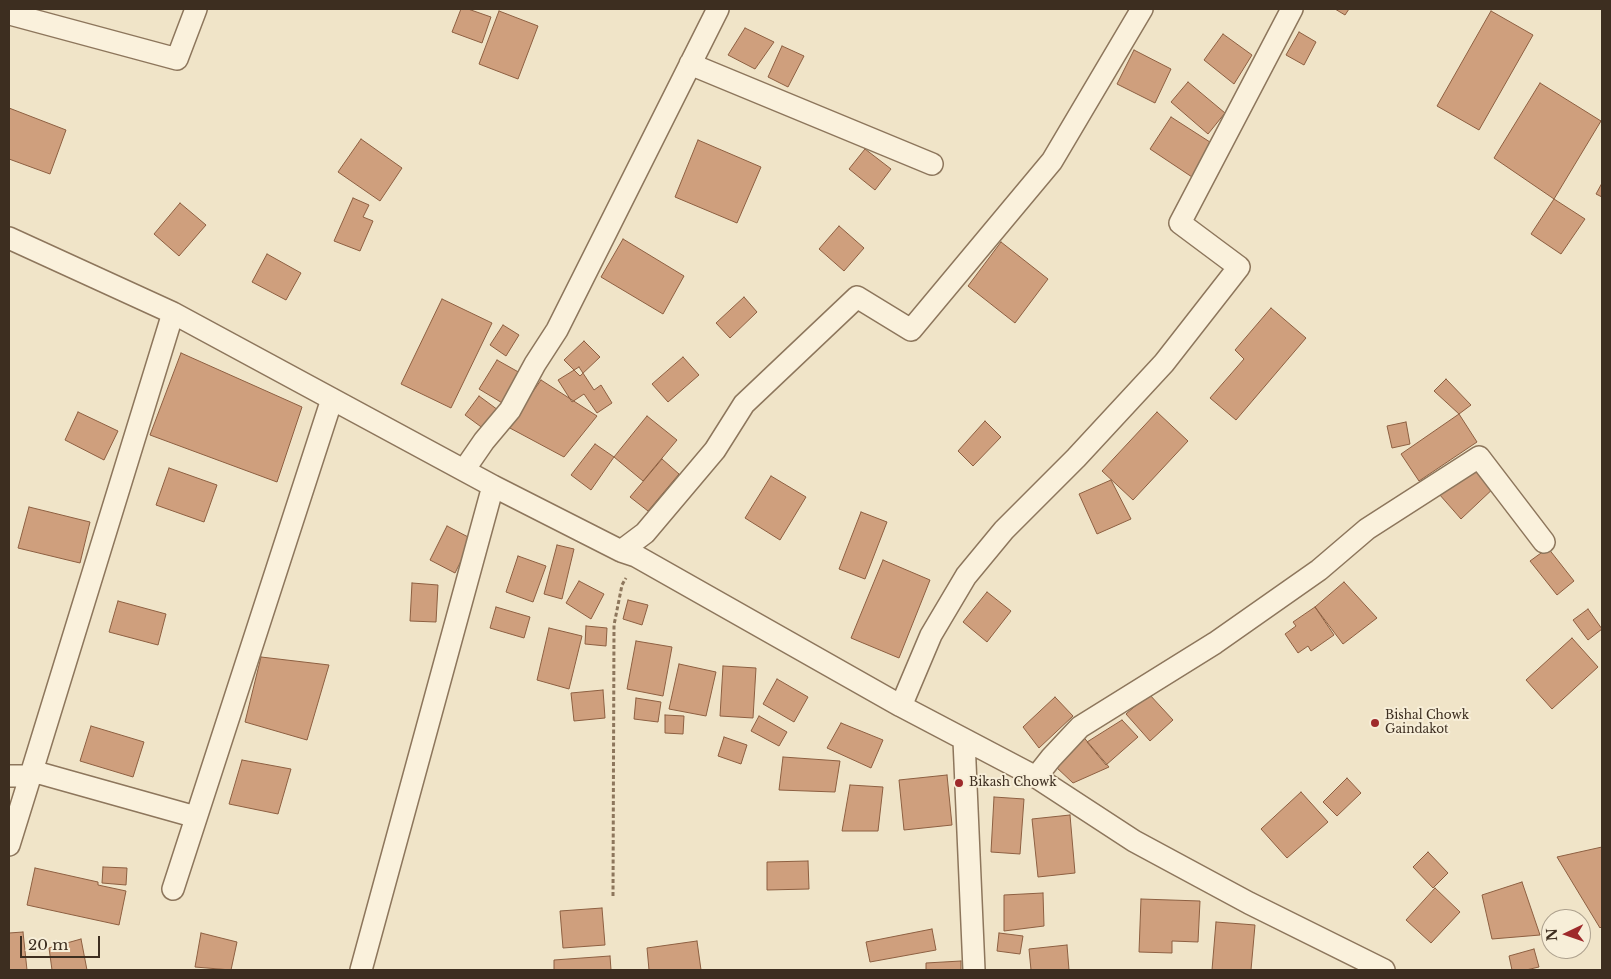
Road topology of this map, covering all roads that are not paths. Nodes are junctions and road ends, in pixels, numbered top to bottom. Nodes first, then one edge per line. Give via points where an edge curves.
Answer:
1 (196, 9) edge
2 (718, 9) edge
3 (1142, 9) edge
4 (1292, 9) edge
5 (11, 14) edge
6 (690, 64) junction
7 (932, 164) dead end
8 (9, 238) edge
9 (173, 313) junction
10 (332, 398) junction
11 (464, 470) junction
12 (493, 486) junction
13 (1544, 542) dead end
14 (629, 554) junction
15 (901, 706) junction
16 (964, 740) junction
17 (32, 774) junction
18 (9, 776) edge
19 (1036, 777) junction
20 (196, 817) junction
21 (9, 845) edge
22 (173, 889) dead end
23 (361, 970) edge
24 (974, 970) edge
25 (1384, 970) edge

1 - 5 street via 177,59
2 - 6 street
3 - 14 street via 1052,161 911,330 857,298 744,404 716,450
4 - 15 street via 1180,223 1239,267 1164,363 1004,530 966,576 931,635
6 - 7 street
6 - 11 street via 557,330 510,410
8 - 9 street
9 - 10 street
9 - 17 street
10 - 11 street
10 - 20 street
11 - 12 street
12 - 14 street
12 - 23 street
13 - 19 street via 1479,457 1367,529 1319,570 1215,642 1080,727
14 - 15 street
15 - 16 street
16 - 19 street
16 - 24 street
17 - 18 street
17 - 20 street
17 - 21 street
19 - 25 street via 1134,842
20 - 22 street

